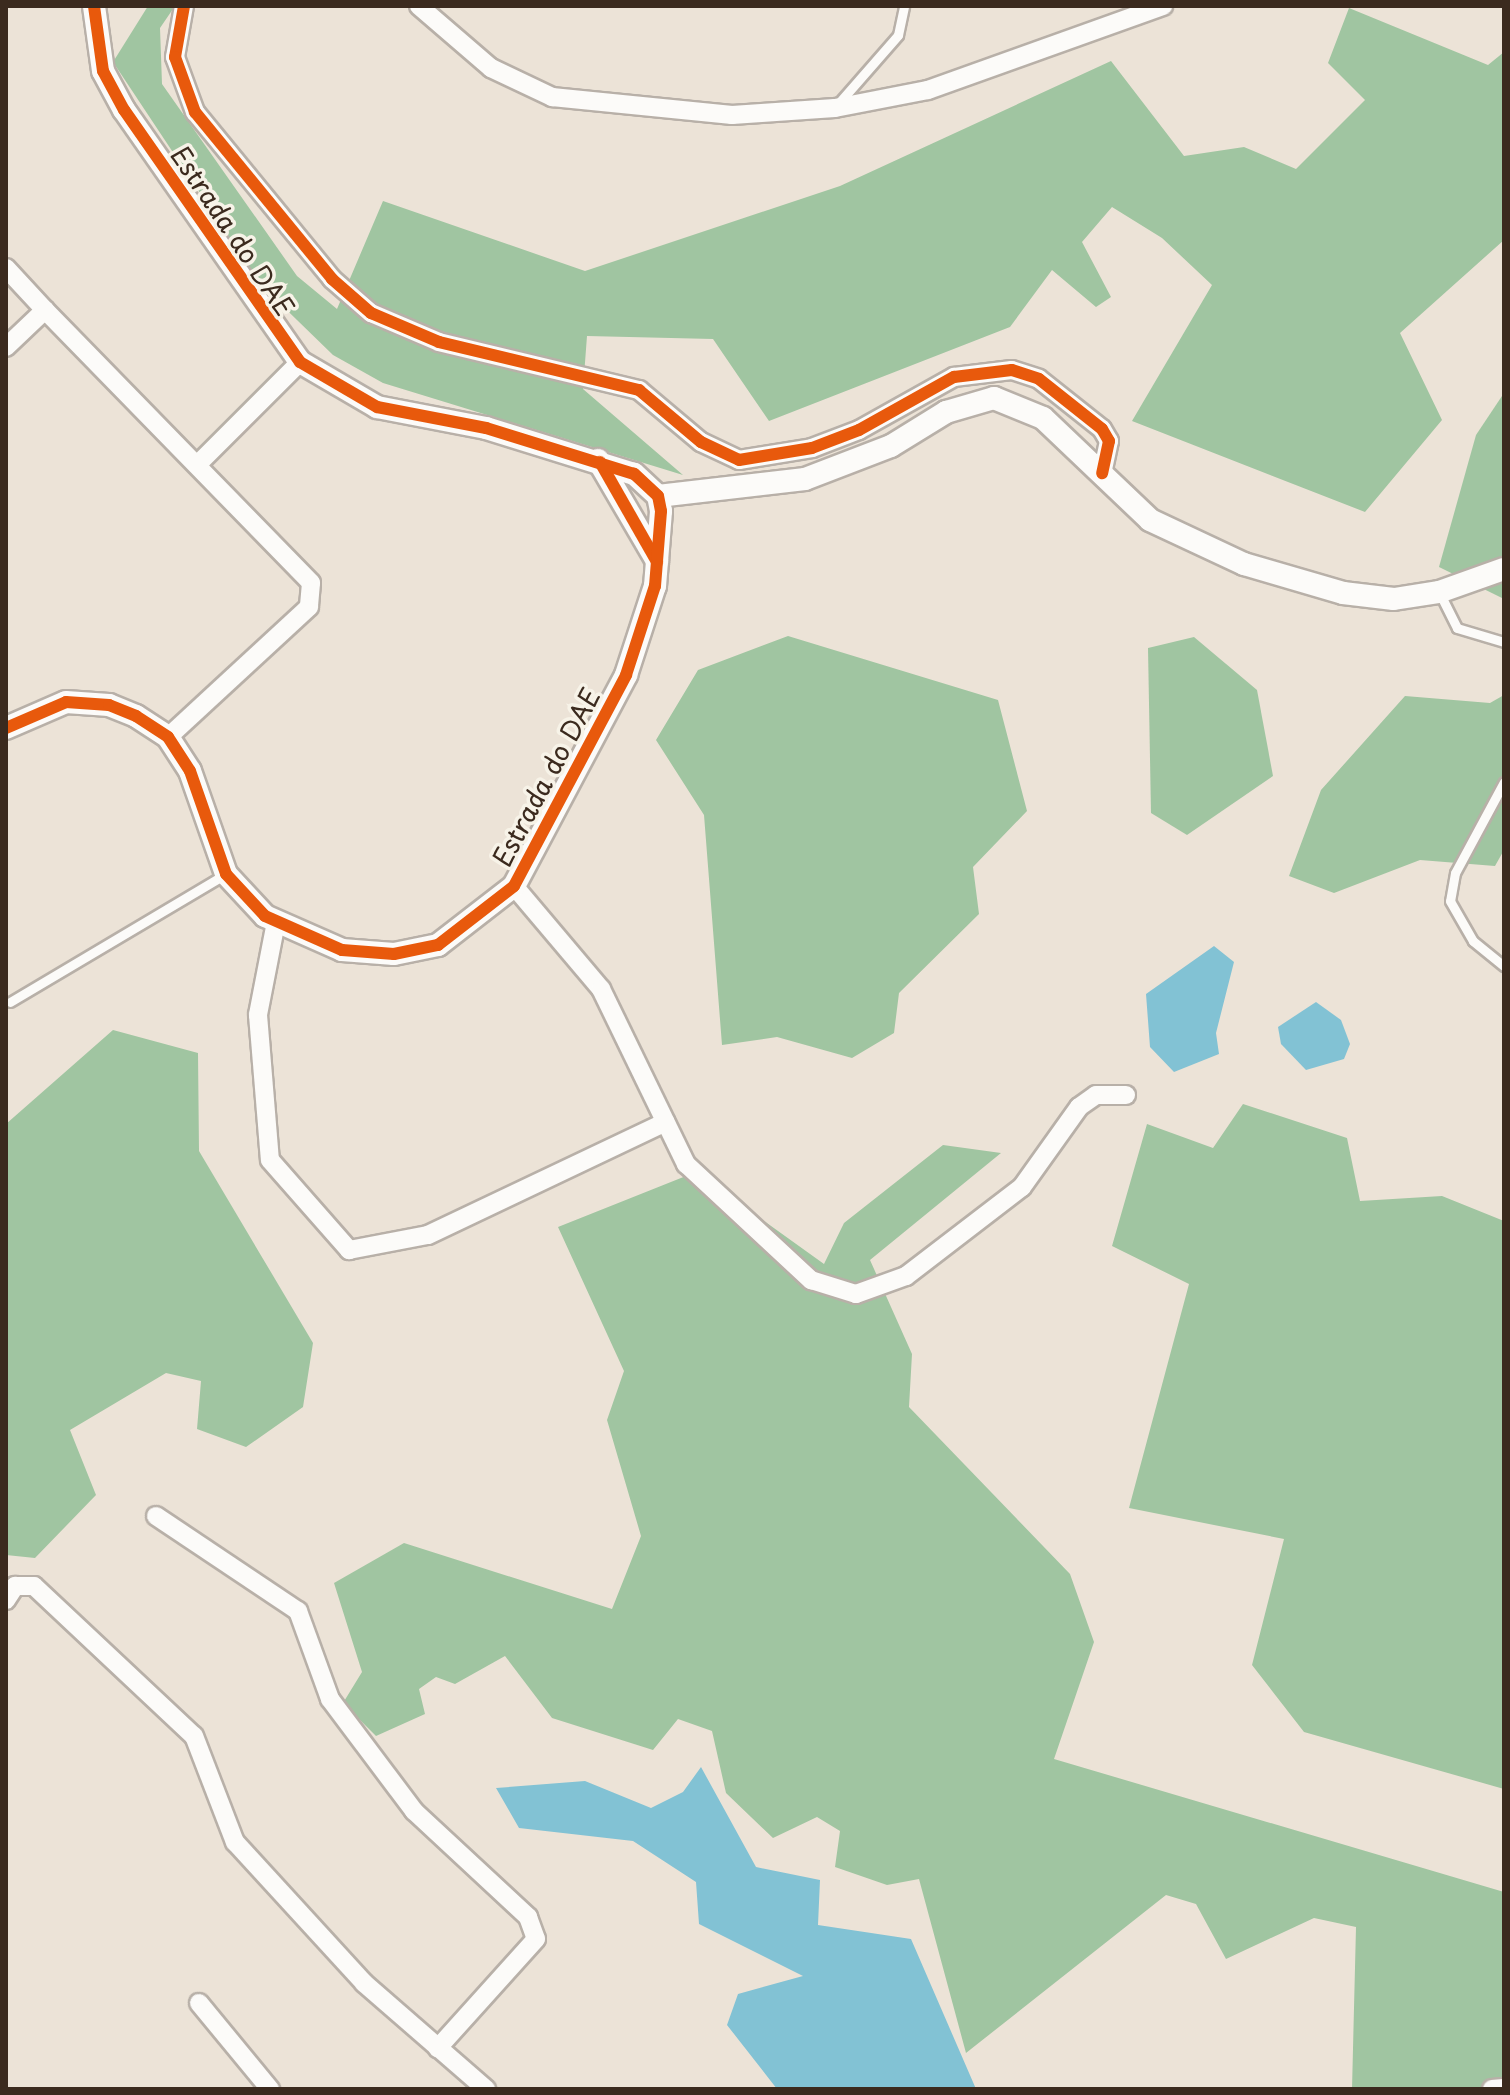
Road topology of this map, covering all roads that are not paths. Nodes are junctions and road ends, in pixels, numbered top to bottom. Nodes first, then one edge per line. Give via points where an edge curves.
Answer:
1 (94, 6) edge
2 (184, 6) edge
3 (419, 6) edge
4 (904, 6) edge
5 (1163, 6) edge
6 (835, 108) junction
7 (6, 268) edge
8 (45, 310) junction
9 (6, 347) edge
10 (300, 362) junction
11 (598, 460) junction
12 (197, 465) junction
13 (1102, 473) junction
14 (658, 496) junction
15 (657, 562) junction
16 (1504, 569) edge
17 (1439, 592) junction
18 (1504, 642) edge
19 (6, 728) edge
20 (168, 737) junction
21 (1504, 782) edge
22 (226, 874) junction
23 (514, 886) junction
24 (276, 922) junction
25 (1504, 966) edge
26 (10, 1002) dead end
27 (1126, 1095) dead end
28 (666, 1122) junction
29 (156, 1516) dead end
30 (6, 1600) edge
31 (199, 2003) dead end
32 (438, 2048) junction
33 (1504, 2088) edge
34 (270, 2089) edge
35 (486, 2089) edge
36 (1492, 2089) edge

1 - 10 street, Estrada do DAE via 103,71 124,110
2 - 13 street via 175,57 195,112 332,279 371,313 439,342 639,390 701,442 739,460 799,451 859,430 954,377 1012,370 1039,379 1102,429 1109,441
3 - 6 street via 491,68 552,97 732,115
4 - 6 lane via 898,35
5 - 6 street via 928,90
7 - 8 street
8 - 9 street
8 - 12 street
10 - 11 street, Estrada do DAE via 377,407
10 - 12 street
11 - 14 street, Estrada do DAE via 634,474
11 - 15 street
12 - 20 street via 287,553 313,595 292,624
13 - 14 street via 1043,418 994,398 946,412 891,446 805,479
13 - 17 street via 1150,520 1244,564 1343,593 1394,599
14 - 15 street, Estrada do DAE
15 - 23 street, Estrada do DAE via 626,675
16 - 17 street
17 - 18 lane via 1457,628
19 - 20 street, Estrada do DAE via 66,702 109,705
20 - 22 street, Estrada do DAE via 190,771
21 - 25 lane via 1455,873 1450,901 1473,941
22 - 24 street, Estrada do DAE
22 - 26 lane
23 - 24 street, Estrada do DAE via 438,945 394,954 342,950
23 - 28 street via 601,989
24 - 28 street via 258,1015 270,1160 349,1250 428,1235
27 - 28 street via 1096,1095 1079,1107 1022,1187 988,1216 906,1276 856,1294 811,1280 756,1235 686,1164
29 - 32 street via 298,1611 330,1699 404,1798 528,1917 536,1939
30 - 32 street via 15,1586 34,1586 194,1736 235,1842 364,1983
31 - 34 street
32 - 35 street
33 - 36 street

